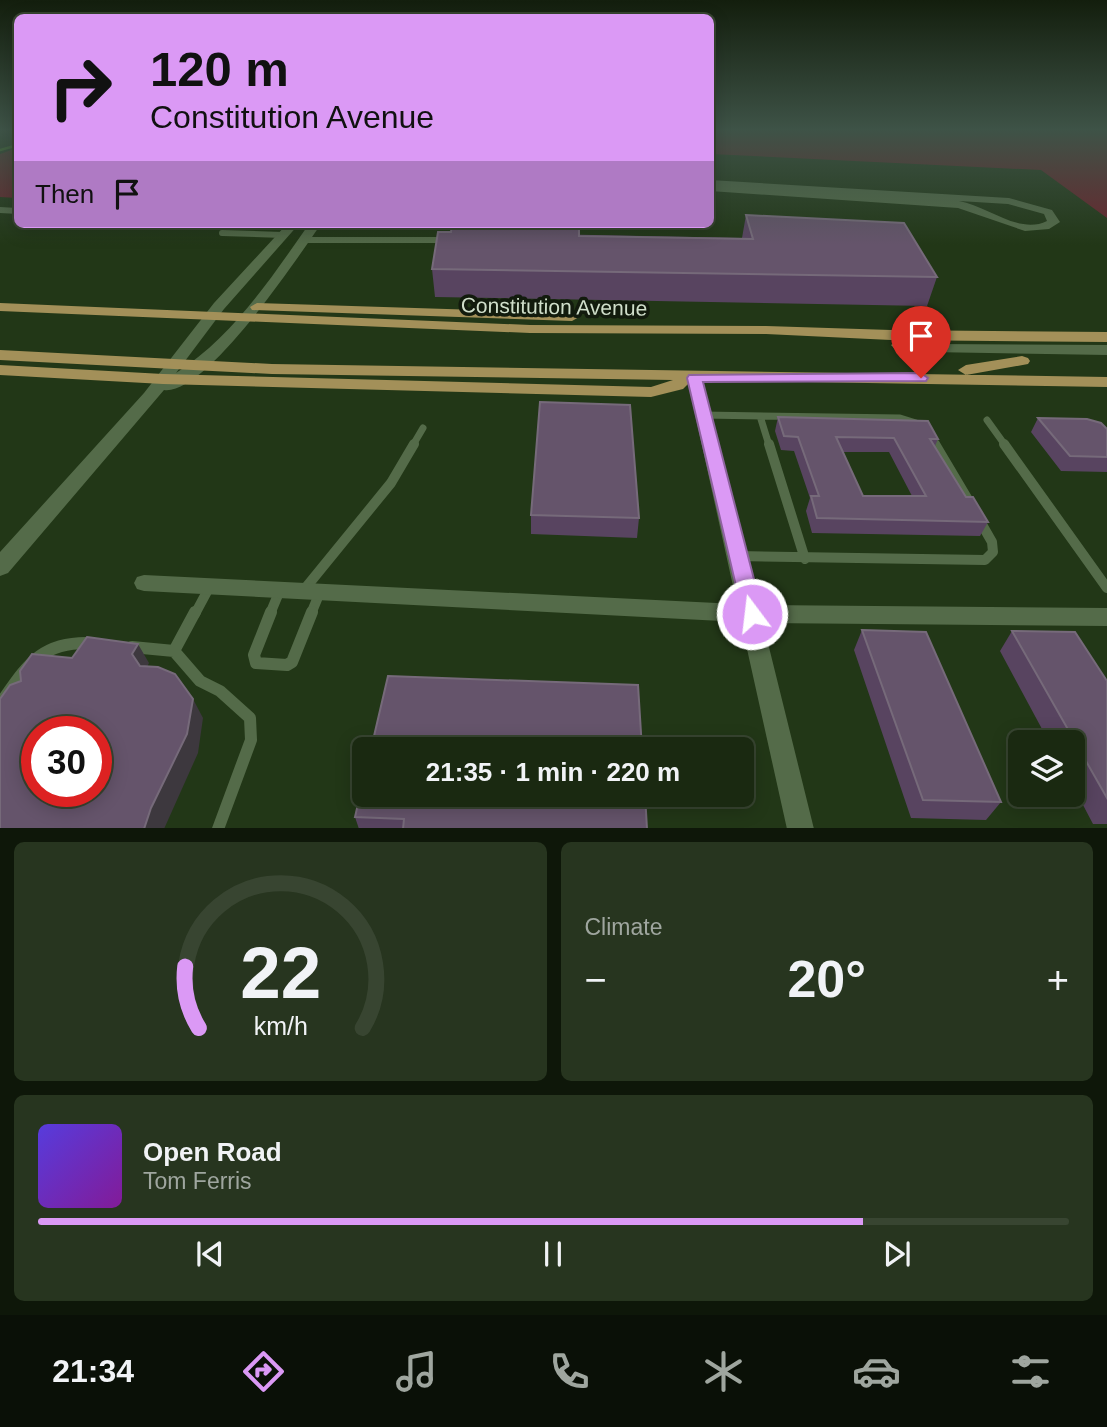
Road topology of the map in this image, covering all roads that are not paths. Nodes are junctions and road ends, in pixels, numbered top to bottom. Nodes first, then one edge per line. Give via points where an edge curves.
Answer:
1 (714, 186) edge
2 (714, 186) edge
3 (996, 201) junction
4 (980, 210) junction
5 (289, 228) edge
6 (312, 228) edge
7 (222, 233) dead end
8 (283, 235) junction
9 (304, 240) junction
10 (451, 240) edge
11 (0, 296) edge
12 (219, 306) junction
13 (0, 307) edge
14 (255, 307) junction
15 (708, 329) junction
16 (800, 331) junction
17 (1105, 341) edge
18 (934, 349) joint
19 (0, 355) edge
20 (1022, 361) joint
21 (1107, 362) edge
22 (0, 370) edge
23 (690, 378) junction
24 (921, 378) junction
25 (172, 379) junction
26 (1107, 382) edge
27 (703, 415) junction
28 (760, 416) junction
29 (987, 420) dead end
30 (423, 428) dead end
31 (737, 556) junction
32 (805, 559) junction
33 (0, 567) edge
34 (144, 583) dead end
35 (210, 586) junction
36 (1107, 589) edge
37 (280, 590) junction
38 (312, 591) junction
39 (752, 614) junction
40 (1107, 617) edge
41 (106, 644) edge
42 (119, 646) edge
43 (174, 651) junction
44 (8, 698) edge
45 (218, 828) edge
46 (801, 828) edge

1 - 3 street
2 - 4 street via 945,203
3 - 4 street via 981,205
3 - 4 street via 1037,207 1054,217 1054,222 1024,227 995,220
5 - 8 street
6 - 9 street
7 - 8 lane
8 - 12 street
9 - 10 lane
9 - 14 street
11 - 12 main road
12 - 14 main road
12 - 25 street
13 - 15 main road, Constitution Avenue via 530,329
14 - 15 main road via 603,318
14 - 25 street via 208,357
15 - 16 main road, Constitution Avenue
16 - 17 main road, Constitution Avenue
16 - 18 main road
17 - 18 street, Constitution Avenue
19 - 23 main road via 272,369
20 - 21 street
20 - 24 main road
22 - 25 main road
23 - 24 main road
23 - 25 main road via 651,392
23 - 27 street
24 - 26 main road
25 - 33 street via 150,397
27 - 28 lane
27 - 31 street
28 - 32 lane
28 - 32 lane via 900,418 925,427 992,542 993,552 985,560
29 - 36 lane
30 - 38 lane via 409,457
31 - 32 lane
31 - 39 street
34 - 35 street
35 - 37 street
35 - 43 lane
37 - 38 street
37 - 38 lane via 254,655 256,663 292,662
38 - 39 street
39 - 40 street
39 - 46 street
41 - 44 lane via 60,641 44,649
42 - 43 lane
43 - 45 lane via 200,681 220,691 250,718 251,740

